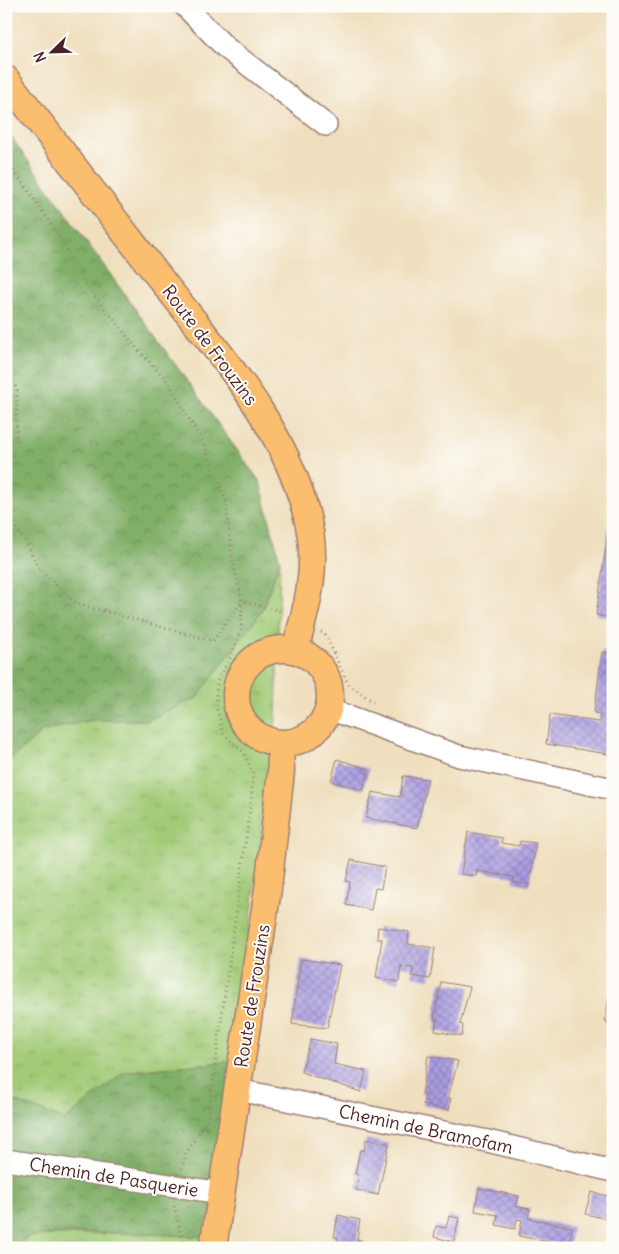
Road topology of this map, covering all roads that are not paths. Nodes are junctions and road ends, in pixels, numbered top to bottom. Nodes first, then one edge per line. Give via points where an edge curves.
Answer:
1 (185, 6) edge
2 (6, 79) edge
3 (326, 125) dead end
4 (295, 650) junction
5 (329, 709) junction
6 (280, 743) junction
7 (613, 789) edge
8 (238, 1090) junction
9 (6, 1160) edge
10 (613, 1171) edge
11 (221, 1193) junction
12 (213, 1248) edge

1 - 3 street via 225,47
2 - 4 main road, Route de Frouzins via 204,336 263,416 285,454 300,492 310,532 313,572
4 - 5 main road via 320,666 327,679
4 - 6 main road via 279,648 257,656 241,673 236,688 239,712 251,732 265,740
5 - 6 main road via 322,723 310,735 296,742
5 - 7 street via 459,756
6 - 8 main road, Route de Frouzins via 281,771 268,889
8 - 10 street, Chemin de Bramofam via 483,1140
8 - 11 main road, Route de Frouzins
9 - 11 street, Chemin de Pasquerie
11 - 12 main road, Route de Frouzins

